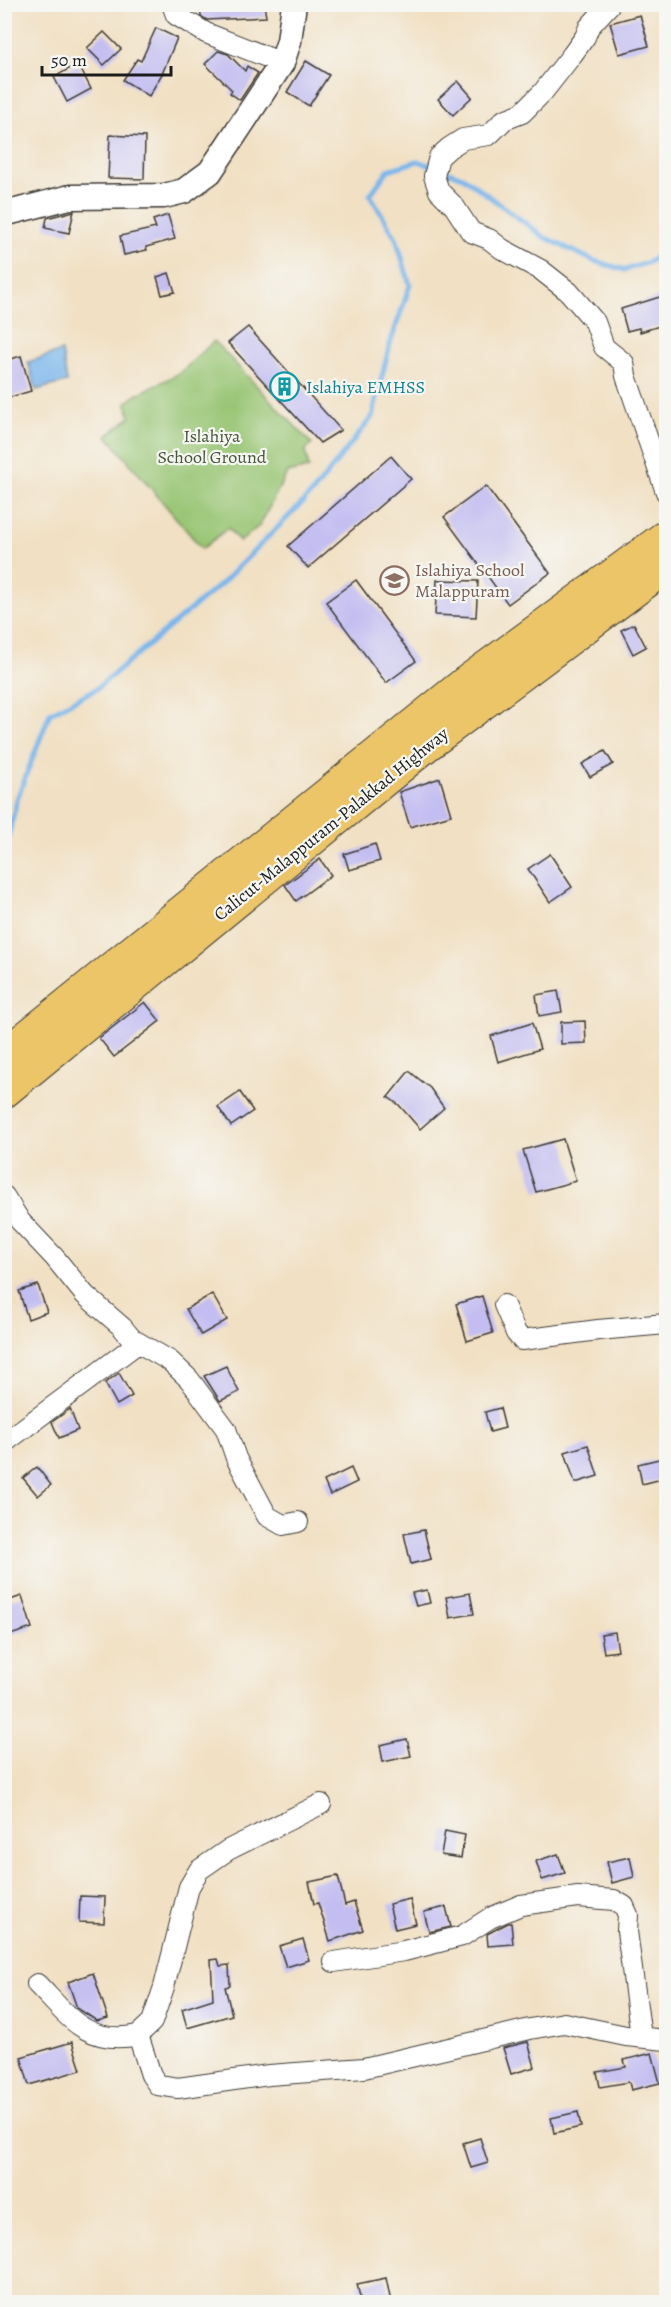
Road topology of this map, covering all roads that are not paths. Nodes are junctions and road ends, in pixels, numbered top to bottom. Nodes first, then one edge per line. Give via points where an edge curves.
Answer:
1 (172, 4) edge
2 (294, 4) edge
3 (610, 4) edge
4 (282, 63) junction
5 (4, 214) edge
6 (666, 492) edge
7 (666, 536) edge
8 (666, 567) edge
9 (4, 1055) edge
10 (4, 1092) edge
11 (4, 1196) edge
12 (504, 1305) dead end
13 (666, 1324) edge
14 (138, 1343) junction
15 (4, 1443) edge
16 (298, 1522) dead end
17 (321, 1804) dead end
18 (334, 1962) dead end
19 (37, 1984) dead end
20 (138, 2035) junction
21 (641, 2037) junction
22 (666, 2040) edge

1 - 4 street via 176,15 206,33
2 - 4 street via 290,40
3 - 6 street via 543,92 522,113 504,120 489,135 463,139 436,167 439,191 471,232 541,270 569,292 595,322 604,347 624,363
4 - 5 street via 210,172 184,191 164,196 70,196
7 - 9 highway, Calicut-Malappuram-Palakkad Highway via 466,682
8 - 10 highway, Calicut-Malappuram-Palakkad Highway via 426,746
11 - 14 street via 20,1221 85,1295
12 - 13 street via 522,1340
14 - 15 street
14 - 16 street via 170,1361 189,1379 226,1429 236,1458 267,1516 283,1525
17 - 20 street via 228,1850 199,1870 189,1887 152,2022
18 - 21 street via 404,1951 462,1936 521,1905 578,1897 614,1900 624,1906 628,1915
19 - 20 street via 75,2022 102,2037
20 - 21 street via 158,2085 178,2088 268,2075 364,2068 564,2023
21 - 22 street

